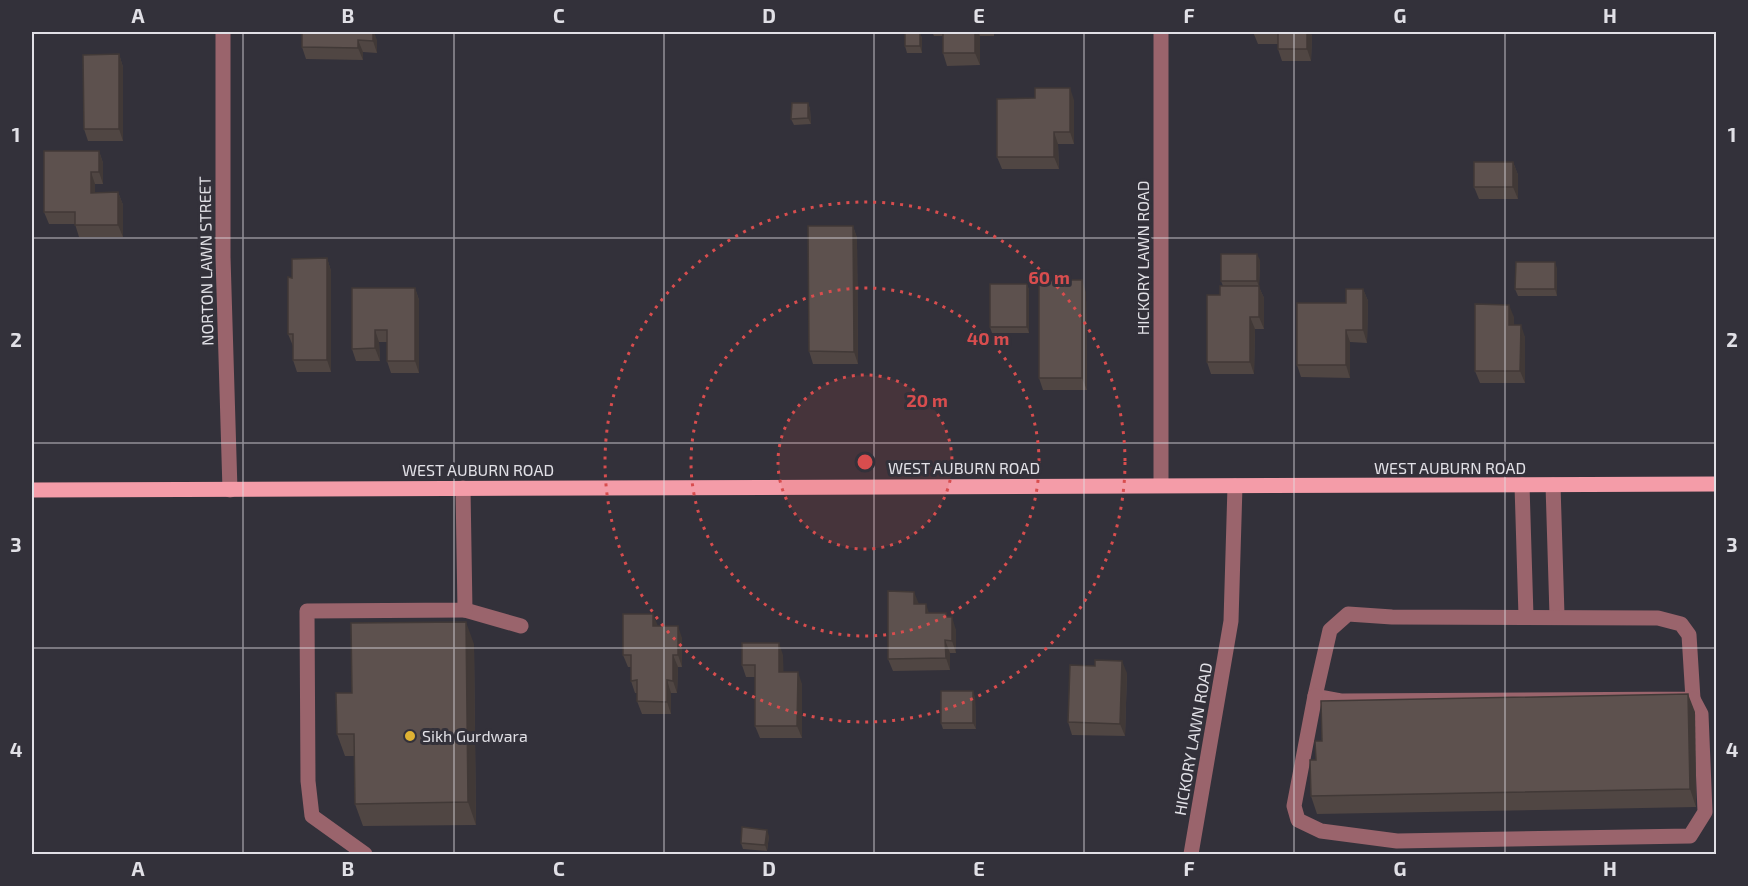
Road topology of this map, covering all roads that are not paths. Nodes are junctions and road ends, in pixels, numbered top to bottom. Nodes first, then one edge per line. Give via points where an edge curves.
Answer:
1 (223, 32) edge
2 (1161, 32) edge
3 (1716, 484) edge
4 (1161, 485) junction
5 (1522, 485) junction
6 (1553, 485) junction
7 (1235, 486) junction
8 (463, 488) junction
9 (32, 490) edge
10 (230, 490) junction
11 (465, 610) junction
12 (1557, 615) junction
13 (1526, 616) junction
14 (521, 626) dead end
15 (1315, 696) junction
16 (1693, 699) junction
17 (365, 855) edge
18 (1191, 855) edge

1 - 10 street, NORTON LAWN STREET via 223,268
2 - 4 street, HICKORY LAWN ROAD
3 - 6 main road, WEST AUBURN ROAD
4 - 7 main road, WEST AUBURN ROAD
4 - 8 main road, WEST AUBURN ROAD
5 - 6 main road, WEST AUBURN ROAD
5 - 7 main road, WEST AUBURN ROAD
5 - 13 street
6 - 12 street
7 - 18 street, HICKORY LAWN ROAD via 1230,621
8 - 10 main road, WEST AUBURN ROAD
8 - 11 street
9 - 10 main road, WEST AUBURN ROAD
11 - 14 street
11 - 17 street via 307,611 308,781 312,816
12 - 13 street
12 - 16 street via 1658,618 1681,624 1689,635
13 - 15 street via 1348,614 1330,630
15 - 16 street via 1342,701
15 - 16 street via 1294,806 1298,820 1321,831 1397,841 1690,836 1705,812 1701,714

